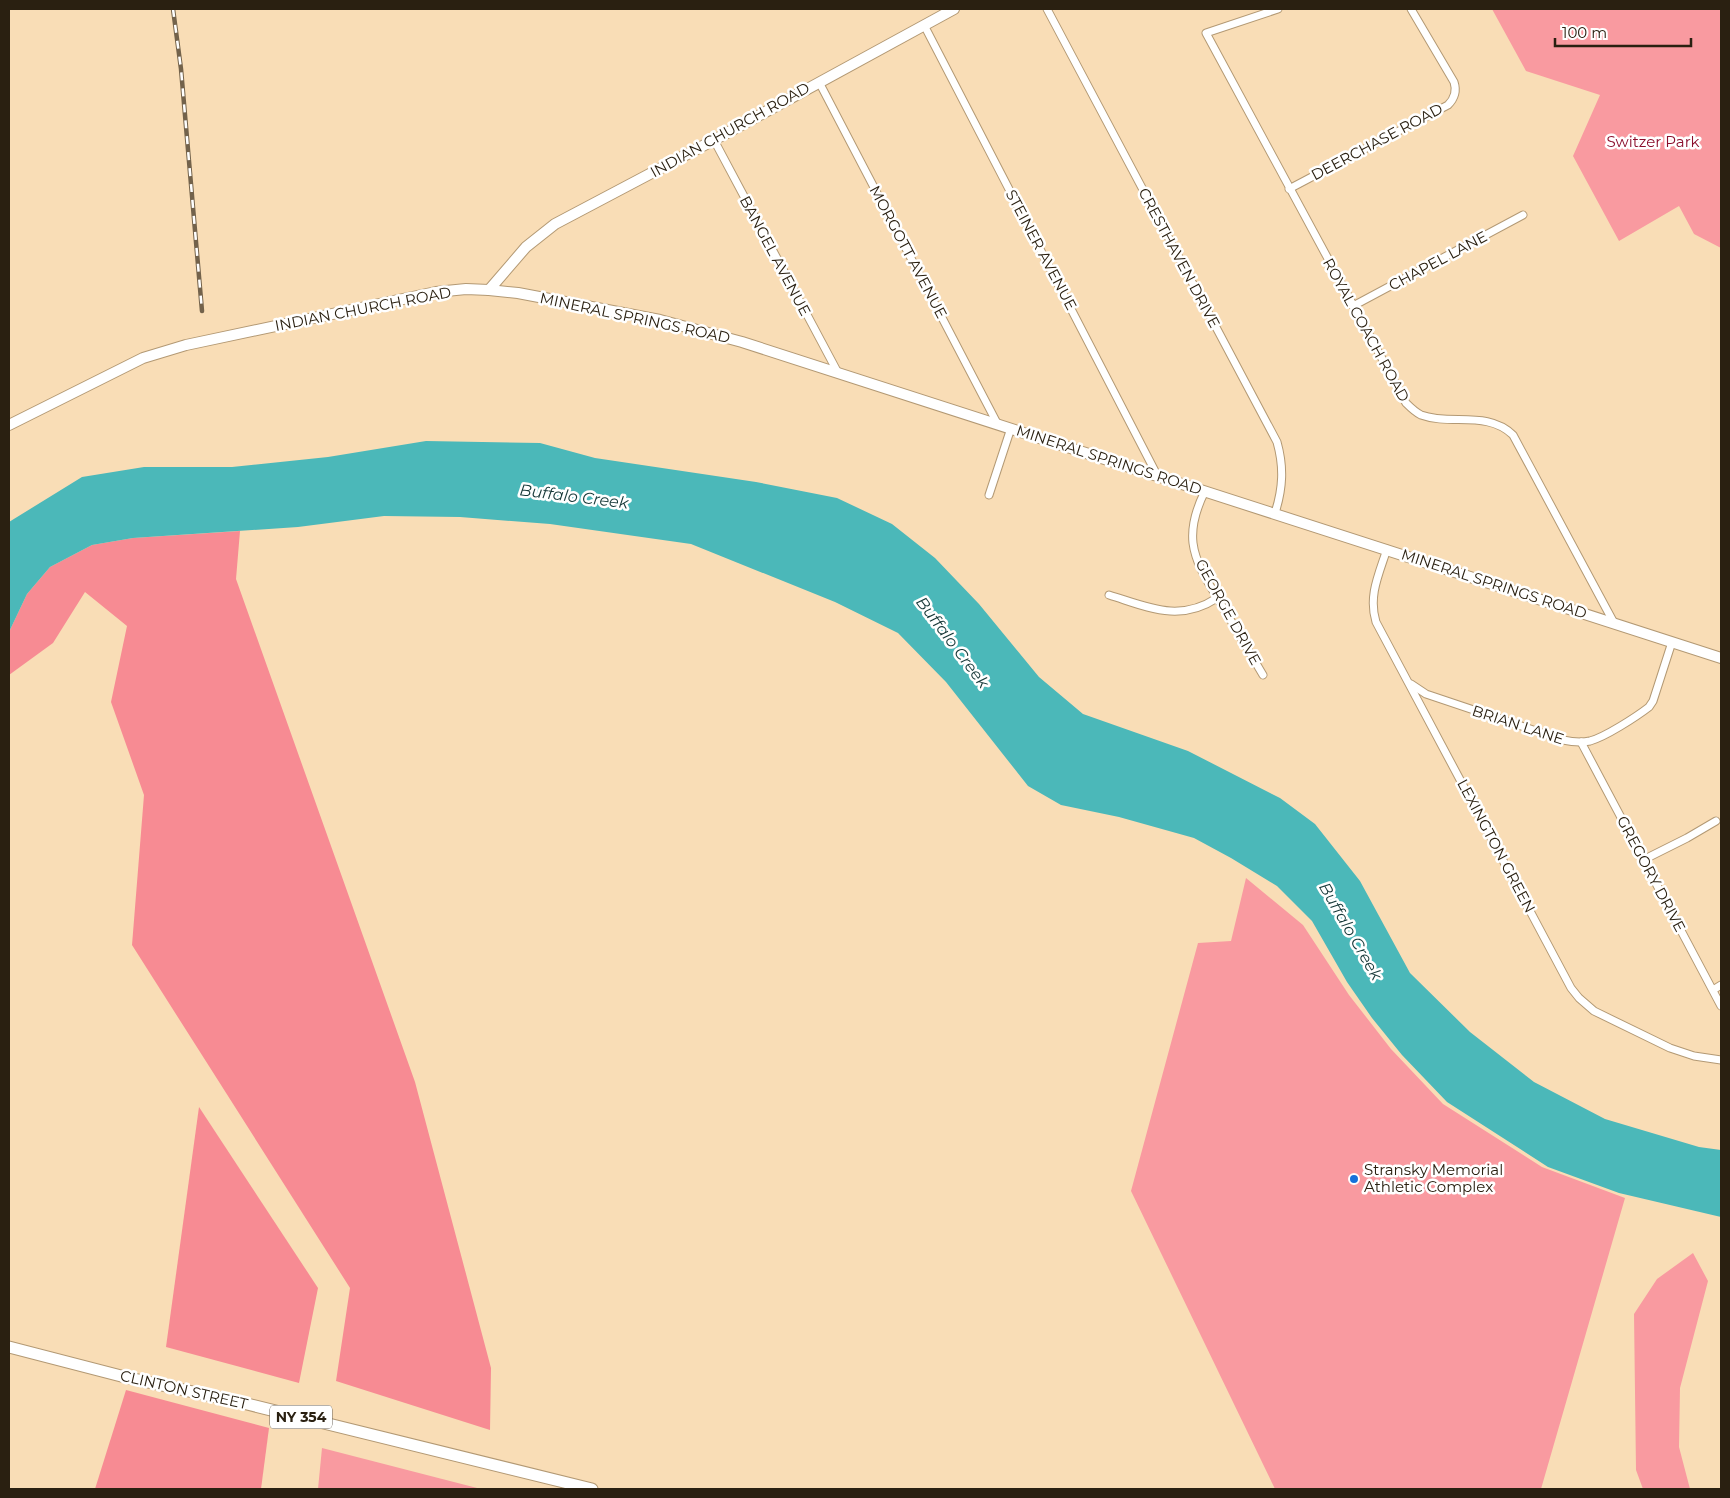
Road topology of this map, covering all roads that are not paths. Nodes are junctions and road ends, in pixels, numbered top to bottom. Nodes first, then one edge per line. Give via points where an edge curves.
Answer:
1 (954, 9) edge
2 (1047, 9) edge
3 (1278, 9) edge
4 (1411, 9) edge
5 (924, 25) junction
6 (819, 82) junction
7 (714, 140) junction
8 (1290, 189) junction
9 (1523, 215) dead end
10 (489, 290) junction
11 (1353, 306) junction
12 (837, 371) junction
13 (997, 423) junction
14 (9, 425) edge
15 (1011, 428) junction
16 (1157, 475) junction
17 (1205, 490) junction
18 (989, 495) dead end
19 (1275, 513) junction
20 (1387, 549) junction
21 (1109, 595) dead end
22 (1217, 598) junction
23 (1614, 623) junction
24 (1672, 642) junction
25 (1721, 658) edge
26 (1263, 675) dead end
27 (1406, 678) junction
28 (1581, 742) junction
29 (1716, 821) dead end
30 (1643, 860) junction
31 (1721, 985) edge
32 (1712, 990) junction
33 (1721, 1006) edge
34 (1721, 1060) edge
35 (9, 1347) edge
36 (592, 1489) edge

1 - 5 street, INDIAN CHURCH ROAD
2 - 19 street, CRESTHAVEN DRIVE via 1277,442 1282,462 1282,483
3 - 8 street, ROYAL COACH ROAD via 1206,33
4 - 8 street, DEERCHASE ROAD via 1454,82 1452,100
5 - 6 street, INDIAN CHURCH ROAD
5 - 16 street, STEINER AVENUE
6 - 7 street, INDIAN CHURCH ROAD
6 - 13 street, MORGOTT AVENUE
7 - 10 street, INDIAN CHURCH ROAD via 555,224 526,247
7 - 12 street, BANGEL AVENUE
8 - 11 street, ROYAL COACH ROAD
9 - 11 street, CHAPEL LANE
10 - 12 street, MINERAL SPRINGS ROAD via 699,329
10 - 14 street, INDIAN CHURCH ROAD via 466,289 417,295 186,345 143,358
11 - 23 street, ROYAL COACH ROAD via 1412,410 1421,415 1495,423 1513,435
12 - 13 street, MINERAL SPRINGS ROAD
13 - 15 street, MINERAL SPRINGS ROAD
15 - 16 street, MINERAL SPRINGS ROAD
15 - 18 street
16 - 17 street, MINERAL SPRINGS ROAD
17 - 19 street, MINERAL SPRINGS ROAD
17 - 22 street, GEORGE DRIVE via 1196,511 1193,540 1199,565
19 - 20 street, MINERAL SPRINGS ROAD
20 - 23 street, MINERAL SPRINGS ROAD
20 - 27 street, LEXINGTON GREEN via 1373,592 1373,612
21 - 22 street via 1171,612 1194,610
22 - 26 street, GEORGE DRIVE
23 - 24 street, MINERAL SPRINGS ROAD
24 - 25 street, MINERAL SPRINGS ROAD
24 - 28 street, BRIAN LANE via 1649,707 1600,737
27 - 28 street, BRIAN LANE via 1426,694 1562,740
27 - 34 street, LEXINGTON GREEN via 1579,998 1594,1010 1670,1048
28 - 30 street, GREGORY DRIVE
29 - 30 street
30 - 32 street, GREGORY DRIVE
31 - 32 street
32 - 33 street, GREGORY DRIVE
35 - 36 main road, CLINTON STREET / NY 354

